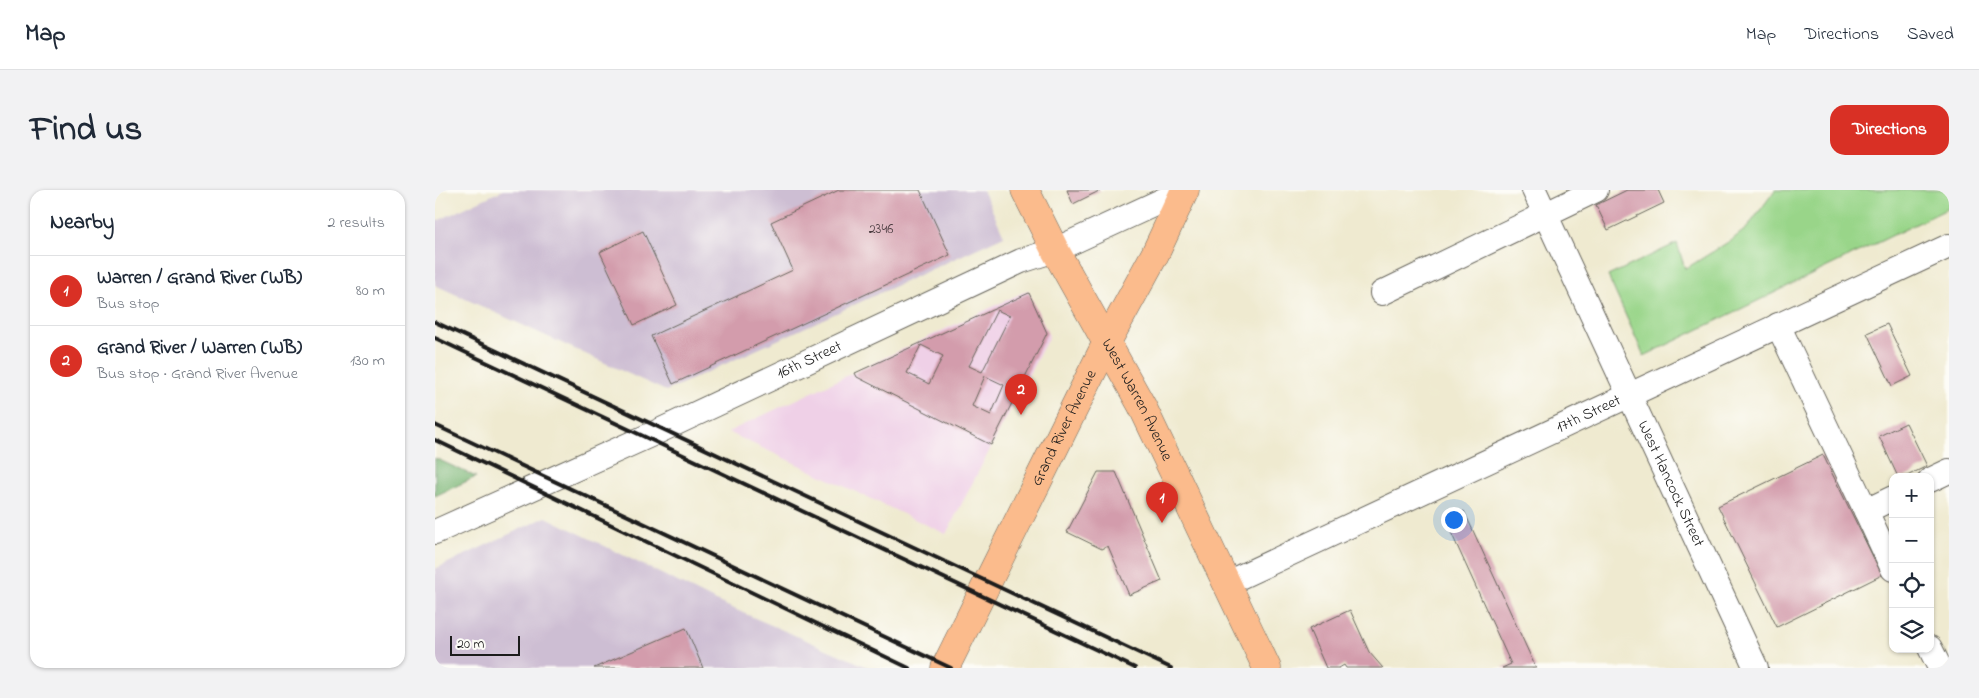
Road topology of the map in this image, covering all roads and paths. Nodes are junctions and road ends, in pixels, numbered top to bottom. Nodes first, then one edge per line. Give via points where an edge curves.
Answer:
1 (1025, 190) edge
2 (1185, 190) edge
3 (1534, 190) edge
4 (1596, 190) edge
5 (1545, 214) junction
6 (1949, 246) edge
7 (1055, 250) junction
8 (1382, 293) dead end
9 (1778, 325) junction
10 (1107, 342) junction
11 (1629, 395) junction
12 (1949, 471) edge
13 (1934, 478) edge
14 (1889, 500) edge
15 (1865, 511) junction
16 (435, 532) edge
17 (1890, 563) edge
18 (1227, 583) junction
19 (1932, 653) edge
20 (945, 668) edge
21 (1267, 668) edge
22 (1756, 668) edge
23 (1939, 668) edge

1 - 7 main road, West Warren Avenue
2 - 7 street, 16th Street
2 - 10 main road, Grand River Avenue via 1155,254
3 - 5 street, West Hancock Street
4 - 5 street
5 - 8 street
5 - 11 street, West Hancock Street
6 - 9 street, 17th Street
7 - 10 main road, West Warren Avenue
7 - 16 street, 16th Street via 1021,261
9 - 11 street, 17th Street
9 - 15 street
10 - 18 main road, West Warren Avenue
10 - 20 main road, Grand River Avenue
11 - 18 street, 17th Street
11 - 22 street, West Hancock Street
12 - 13 street
14 - 15 street
15 - 17 street
18 - 21 main road, West Warren Avenue
19 - 23 street

